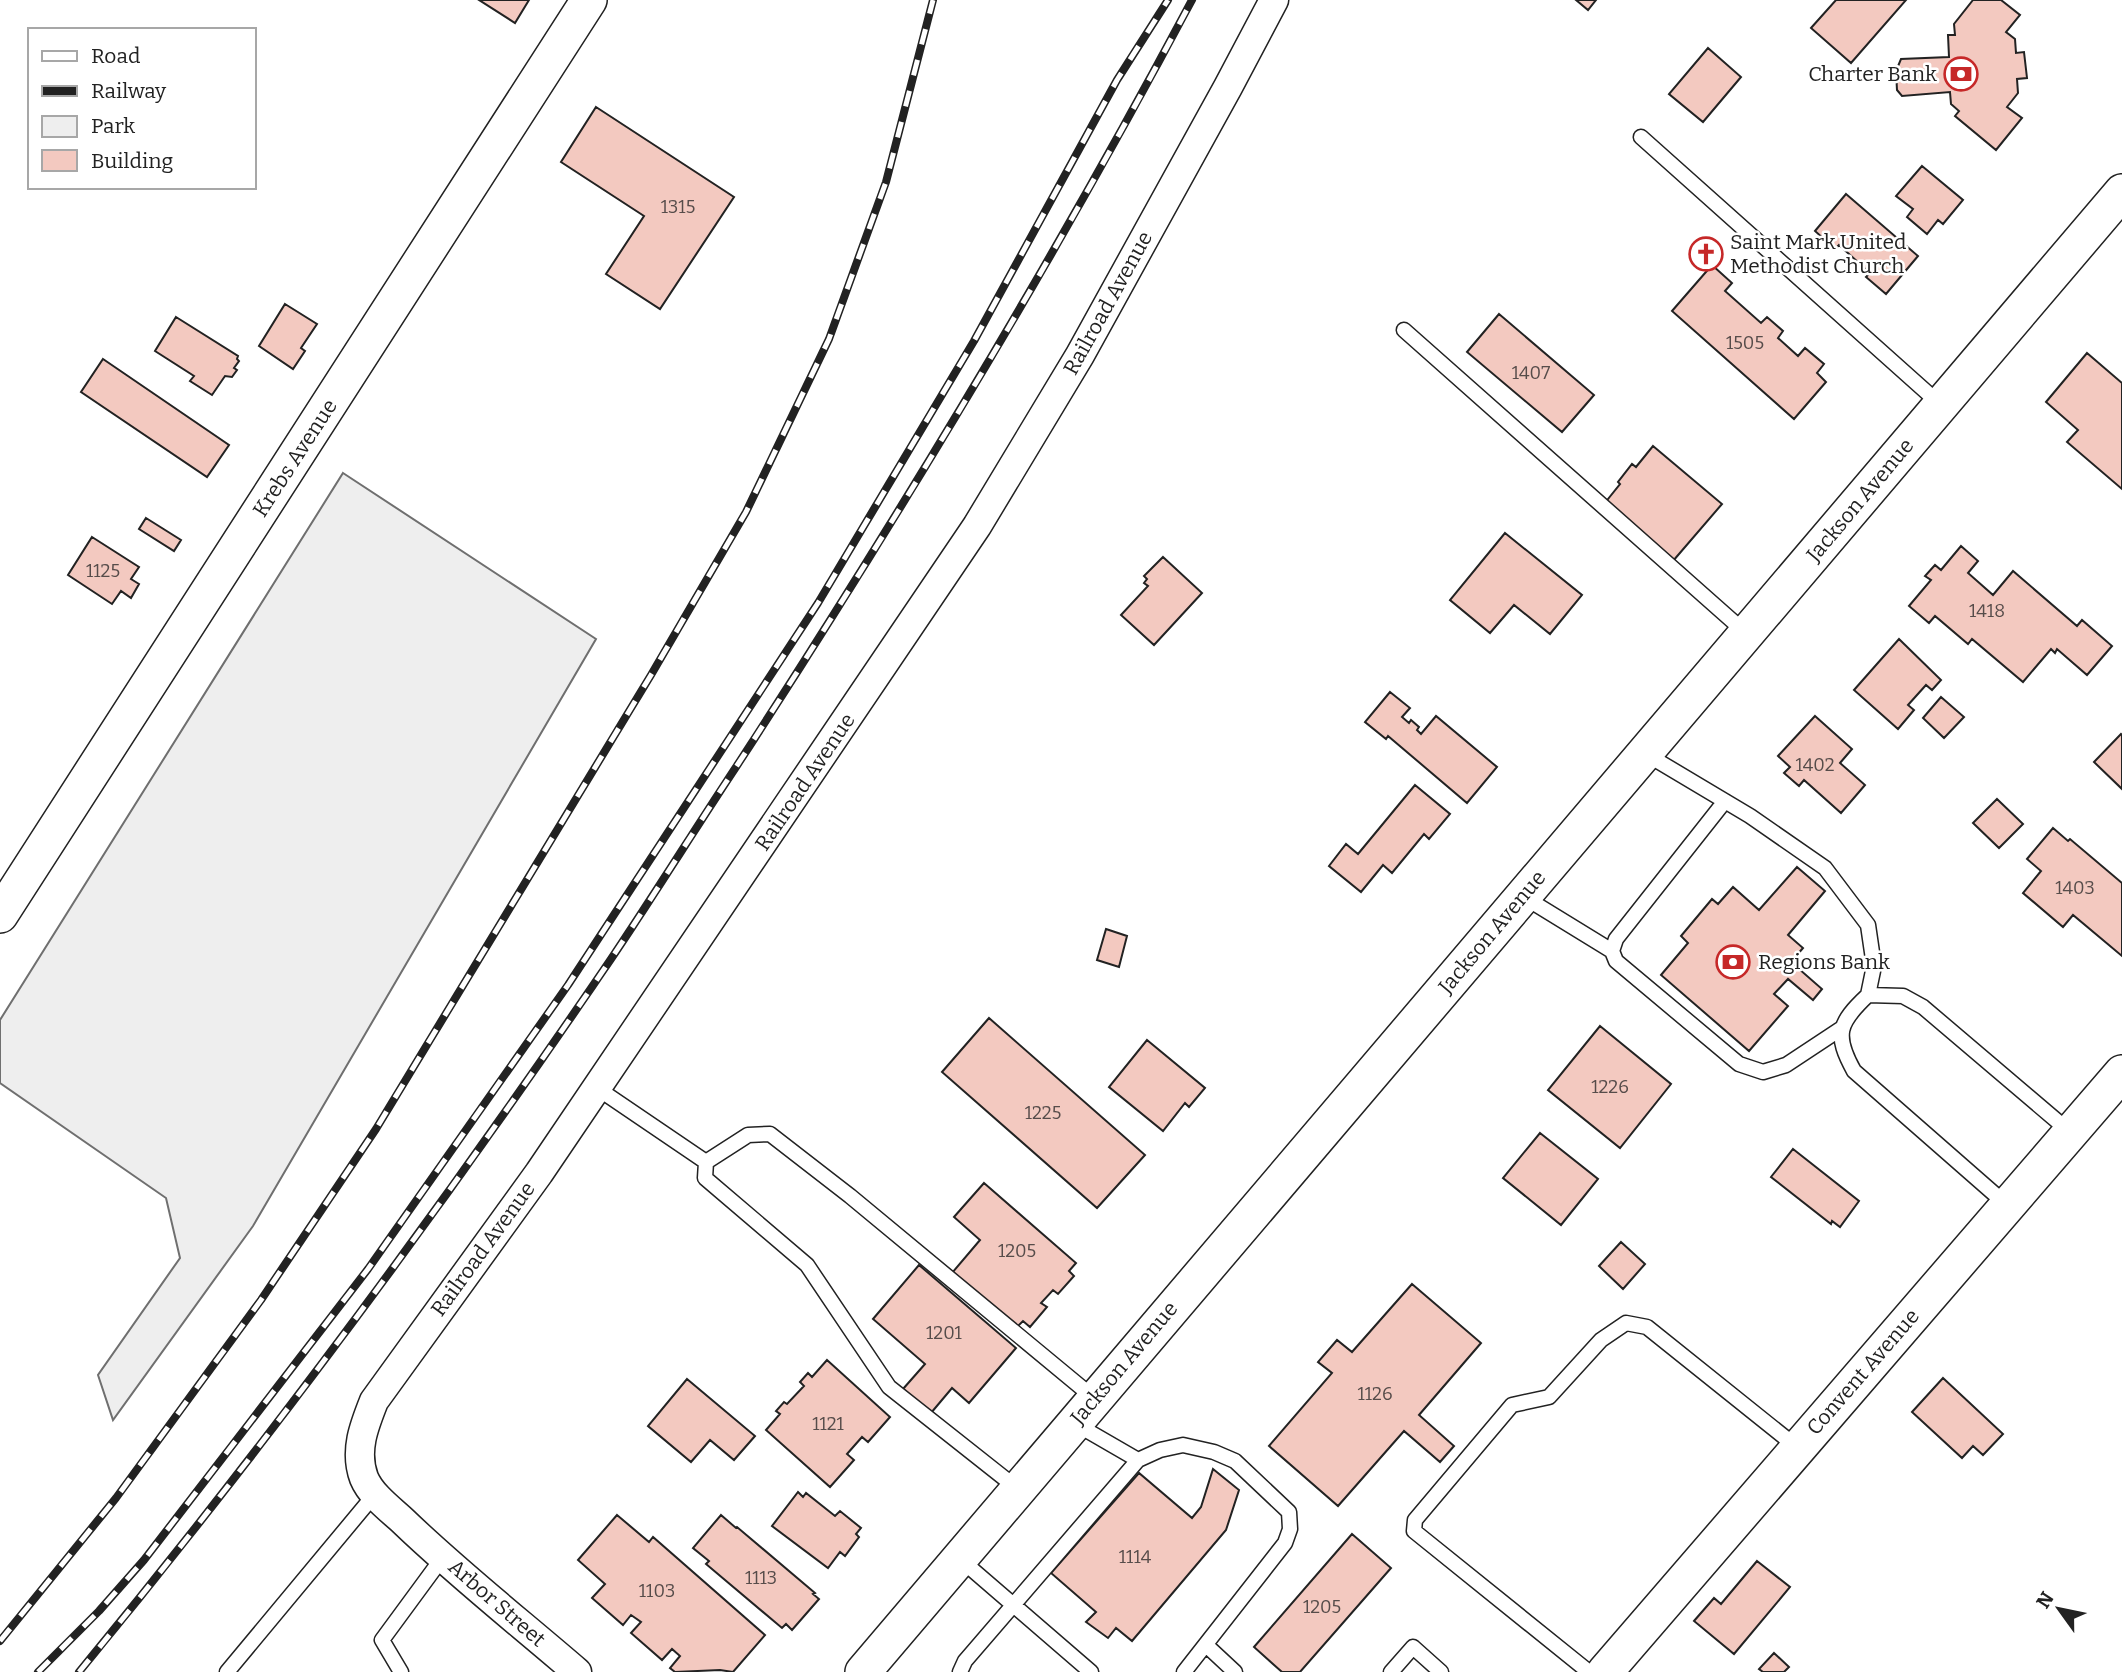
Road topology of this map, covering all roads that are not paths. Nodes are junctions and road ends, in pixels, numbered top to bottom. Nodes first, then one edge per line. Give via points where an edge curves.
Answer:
1 (589, 0) edge
2 (1274, 0) edge
3 (1642, 137) dead end
4 (2122, 192) edge
5 (1404, 330) dead end
6 (1941, 405) junction
7 (1746, 634) junction
8 (1644, 753) junction
9 (1725, 801) junction
10 (1522, 896) junction
11 (0, 915) edge
12 (1612, 951) junction
13 (1868, 995) junction
14 (1842, 1028) junction
15 (2122, 1073) edge
16 (597, 1088) junction
17 (2070, 1132) junction
18 (706, 1162) junction
19 (2007, 1205) junction
20 (1084, 1410) junction
21 (1798, 1448) junction
22 (1138, 1460) junction
23 (1018, 1489) junction
24 (375, 1494) junction
25 (417, 1534) joint
26 (443, 1556) junction
27 (959, 1558) junction
28 (1013, 1606) junction
29 (1206, 1645) junction
30 (227, 1672) edge
31 (401, 1672) edge
32 (577, 1672) edge
33 (863, 1672) edge
34 (960, 1672) edge
35 (1091, 1672) edge
36 (1184, 1672) edge
37 (1235, 1672) edge
38 (1391, 1672) edge
39 (1441, 1672) edge
40 (1589, 1672) edge
41 (1605, 1672) edge

1 - 11 street, Krebs Avenue
2 - 16 street, Railroad Avenue via 1080,355 977,526
3 - 6 lane
4 - 6 street, Jackson Avenue
5 - 7 lane
6 - 7 street, Jackson Avenue
7 - 8 street, Jackson Avenue
8 - 9 lane
8 - 10 street, Jackson Avenue
9 - 12 lane via 1616,939
9 - 13 lane via 1825,868 1852,900 1868,925 1874,966
10 - 12 lane
10 - 20 street, Jackson Avenue
12 - 14 lane via 1616,961 1739,1064 1763,1072 1787,1065
13 - 14 lane
13 - 17 lane via 1903,996 1923,1007
14 - 19 lane via 1842,1050 1854,1071
15 - 17 street, Convent Avenue
16 - 18 lane
16 - 24 street, Railroad Avenue via 374,1401 362,1431 359,1457
17 - 19 street, Convent Avenue
18 - 20 lane via 748,1135 770,1134 850,1196
18 - 23 lane via 705,1178 807,1265 889,1387
19 - 21 street, Convent Avenue
20 - 22 lane
20 - 23 street, Jackson Avenue
21 - 40 lane via 1647,1327 1626,1323 1601,1340 1549,1397 1512,1405 1415,1520 1415,1531
21 - 41 street, Convent Avenue
22 - 28 lane
22 - 29 lane via 1183,1445 1214,1452 1235,1461 1289,1512 1285,1543
23 - 27 street, Jackson Avenue
24 - 25 street, Railroad Avenue
24 - 30 lane
25 - 26 street, Arbor Street
26 - 31 lane via 382,1640
26 - 32 street, Arbor Street
27 - 28 lane
27 - 33 street, Jackson Avenue
28 - 34 lane
28 - 35 lane
29 - 36 lane
29 - 37 lane
38 - 39 lane via 1413,1647

